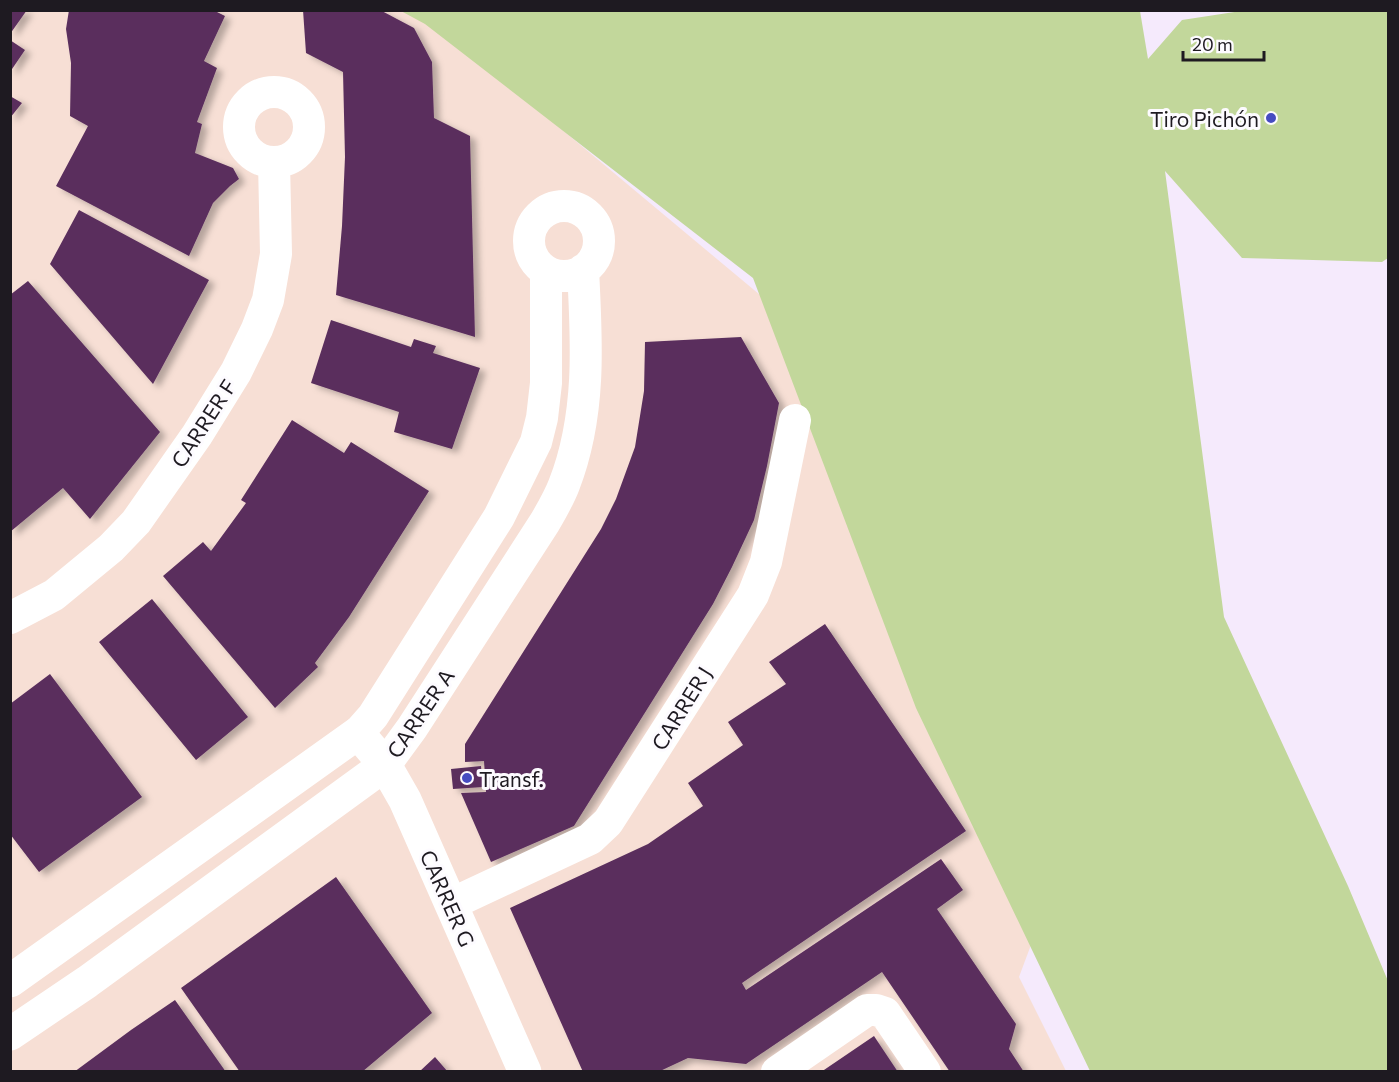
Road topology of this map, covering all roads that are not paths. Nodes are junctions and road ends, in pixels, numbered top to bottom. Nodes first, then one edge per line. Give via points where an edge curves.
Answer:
1 (274, 162) dead end
2 (583, 270) junction
3 (546, 272) junction
4 (795, 420) dead end
5 (10, 618) edge
6 (358, 733) junction
7 (385, 765) junction
8 (451, 904) junction
9 (10, 981) edge
10 (10, 1034) edge
11 (525, 1071) edge
12 (777, 1071) edge
13 (925, 1071) edge

1 - 5 street, CARRER F via 276,254 268,300 236,372 136,522 54,595
2 - 3 street via 565,277
2 - 3 street via 595,257 599,238 588,215 568,206 546,211 531,229 530,252
2 - 7 street, CARRER A via 585,391 581,428 563,487 545,522
3 - 6 street, CARRER A via 546,383 542,418 530,458 499,517 373,716
4 - 8 street, CARRER J via 766,562 753,595 608,822 590,839
6 - 7 street, CARRER G
6 - 9 street, CARRER A
7 - 8 street, CARRER G via 405,800
7 - 10 street, CARRER A
8 - 11 street, CARRER G
12 - 13 street via 867,1010 885,1013

